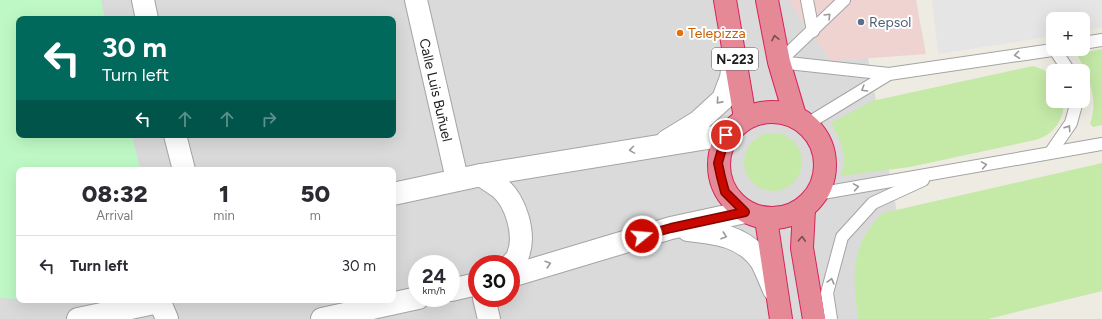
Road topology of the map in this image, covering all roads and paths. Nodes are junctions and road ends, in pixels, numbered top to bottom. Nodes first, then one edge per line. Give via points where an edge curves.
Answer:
1 (142, 0) edge
2 (416, 0) edge
3 (725, 0) edge
4 (767, 0) edge
5 (807, 0) edge
6 (844, 0) edge
7 (146, 16) edge
8 (813, 31) junction
9 (1102, 40) edge
10 (1090, 42) edge
11 (1046, 51) edge
12 (734, 52) junction
13 (780, 62) junction
14 (889, 74) junction
15 (1075, 108) edge
16 (745, 118) junction
17 (801, 120) junction
18 (726, 135) junction
19 (176, 138) edge
20 (1102, 144) edge
21 (658, 146) junction
22 (1051, 152) junction
23 (183, 167) edge
24 (939, 173) junction
25 (481, 175) junction
26 (457, 179) junction
27 (396, 193) edge
28 (811, 201) junction
29 (755, 216) junction
30 (671, 228) junction
31 (518, 255) edge
32 (520, 273) edge
33 (778, 297) junction
34 (408, 300) edge
35 (395, 303) edge
36 (396, 303) edge
37 (162, 307) edge
38 (486, 307) edge
39 (78, 319) edge
40 (322, 319) edge
41 (489, 319) edge
42 (781, 319) edge
43 (814, 319) edge
44 (831, 319) edge

1 - 7 street
2 - 26 street, Calle Luis Buñuel
3 - 12 highway, N-223
13 -> 4 highway, N-223
5 - 8 lane
8 -> 6 lane
8 - 13 lane
9 - 10 lane
11 -> 14 lane
12 - 16 highway, N-223
12 -> 21 street via 731,78 723,99 698,122
13 - 14 lane
13 - 17 highway, N-223
14 -> 17 lane
22 -> 15 lane via 1071,123
16 - 17 highway via 770,111
16 - 18 highway
17 - 28 highway, N-223 via 821,145 825,170
18 - 21 street
18 - 29 highway via 718,163 725,192
19 - 23 street
20 - 22 lane
21 -> 25 street
24 -> 22 lane
28 -> 24 lane
44 -> 24 lane via 827,293 842,237 873,203
25 - 26 street
25 - 31 street via 500,188 513,204 521,239
26 - 27 street
28 - 29 highway via 786,217
43 -> 28 highway, N-223 via 802,248
29 - 30 street
29 - 33 highway
32 -> 30 street
30 -> 33 street via 721,234 746,245 760,261
33 - 42 highway
34 - 36 street
35 - 40 street
37 - 39 street
38 - 41 street

